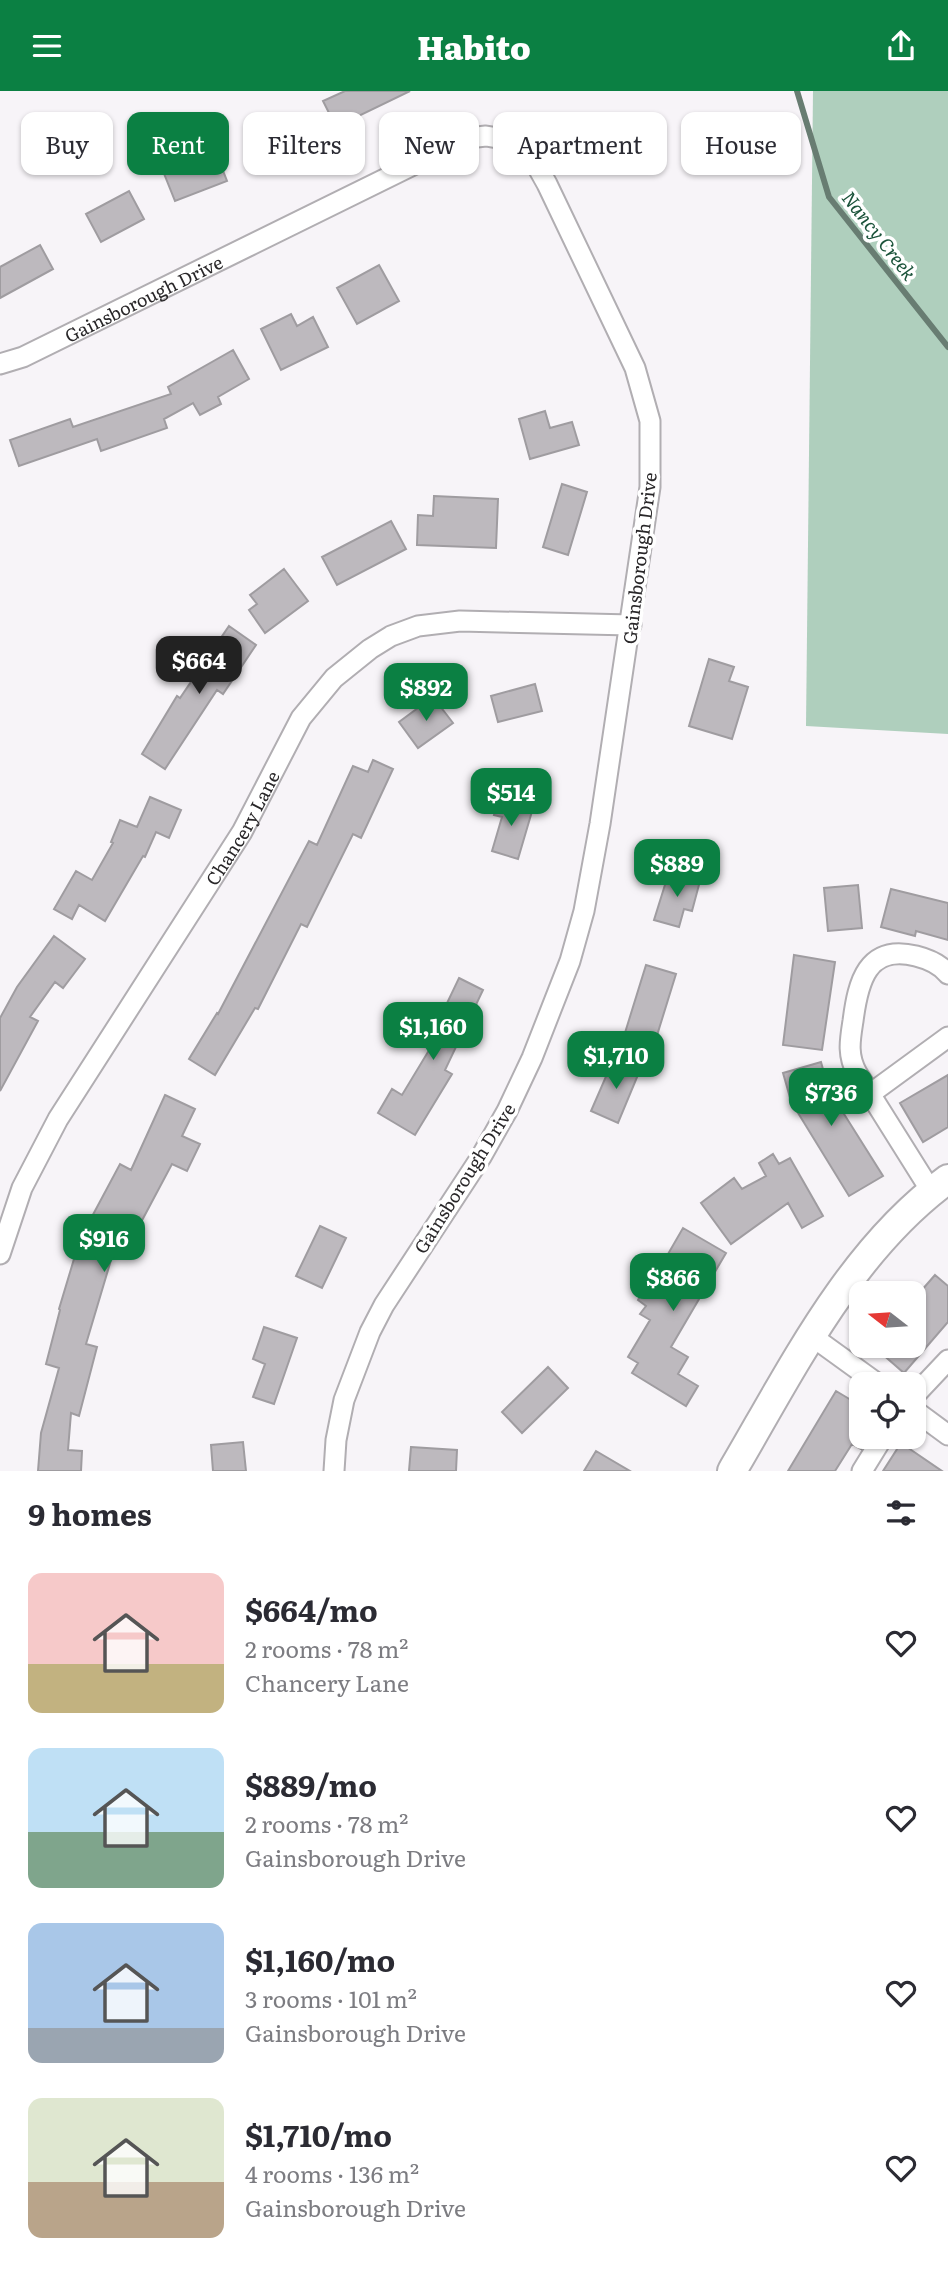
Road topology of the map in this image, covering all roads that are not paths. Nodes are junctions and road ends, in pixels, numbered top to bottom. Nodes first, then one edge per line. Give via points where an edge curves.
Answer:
1 (0, 363) edge
2 (631, 625) junction
3 (948, 974) edge
4 (948, 1037) edge
5 (870, 1094) junction
6 (940, 1185) edge
7 (0, 1254) edge
8 (813, 1337) junction
9 (948, 1360) edge
10 (861, 1372) edge
11 (926, 1383) edge
12 (926, 1419) edge
13 (948, 1436) edge
14 (876, 1449) edge
15 (334, 1471) edge
16 (732, 1471) edge
17 (862, 1471) edge

1 - 2 street, Gainsborough Drive via 23,357 468,138 516,141 528,151 547,184 603,298 635,367 650,422 650,487
2 - 7 street, Chancery Lane via 460,621 418,626 370,649 334,678 301,718 242,832 58,1119 22,1188
2 - 15 street, Gainsborough Drive via 600,824 570,961 507,1111 370,1332 344,1400
3 - 5 street via 922,957 896,953 882,957 862,976 849,1050 851,1063
4 - 5 street
5 - 6 street
6 - 8 street via 876,1245
8 - 10 street
8 - 16 street
9 - 11 street
12 - 13 street
14 - 17 street

